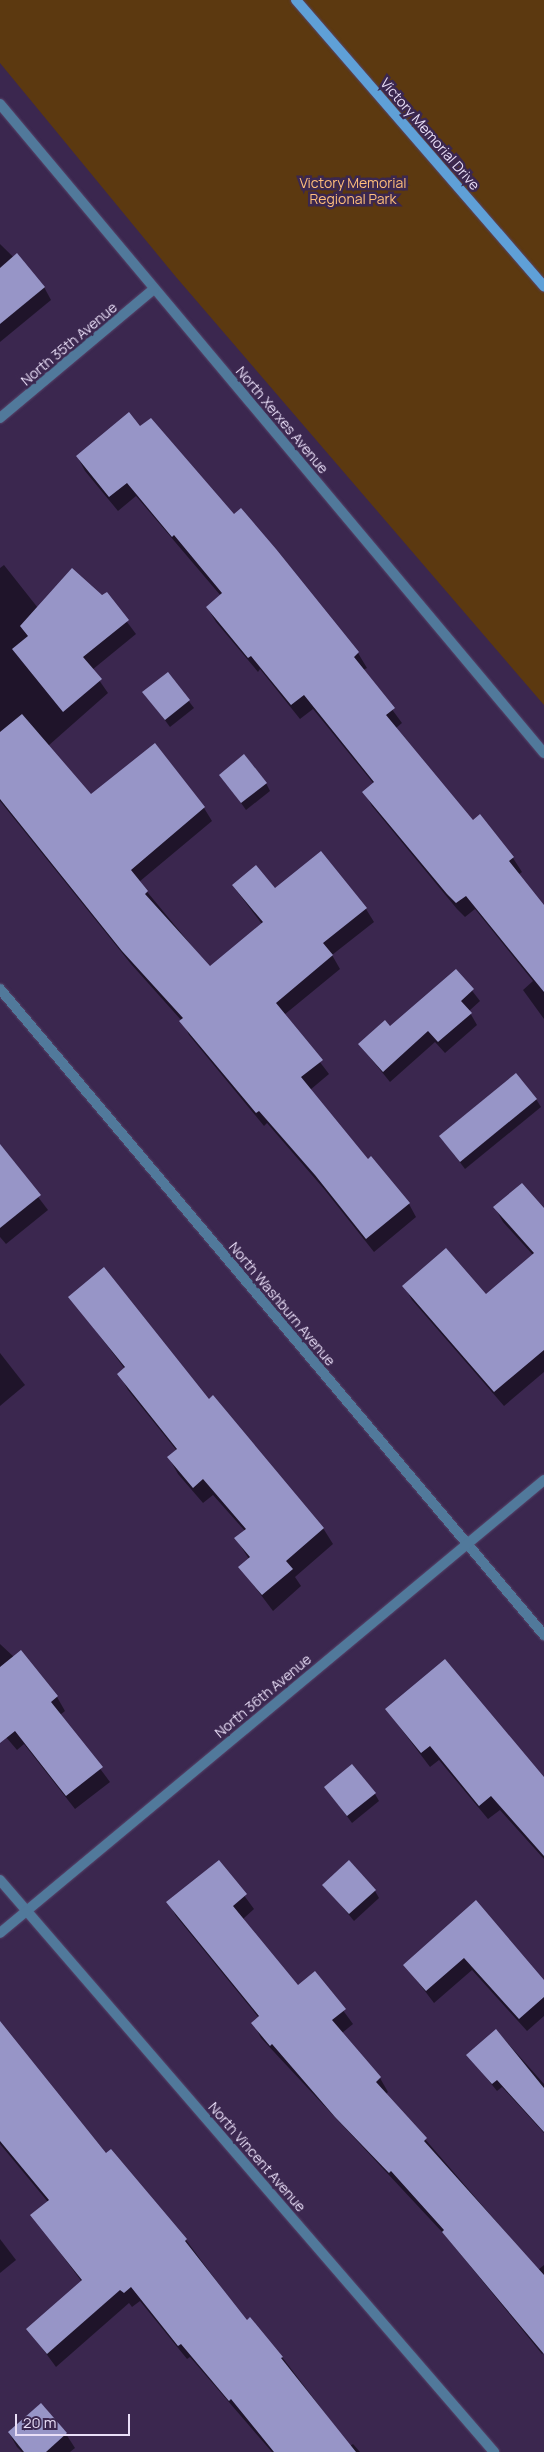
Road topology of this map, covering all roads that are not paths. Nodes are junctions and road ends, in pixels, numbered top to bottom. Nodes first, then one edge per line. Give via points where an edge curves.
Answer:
1 (296, 0) edge
2 (0, 104) edge
3 (544, 286) edge
4 (154, 289) junction
5 (0, 418) edge
6 (544, 753) edge
7 (0, 989) edge
8 (544, 1480) edge
9 (466, 1545) junction
10 (544, 1635) edge
11 (0, 1880) edge
12 (26, 1912) junction
13 (0, 1933) edge
14 (494, 2452) edge

1 - 3 street, Victory Memorial Drive
2 - 4 street, North Xerxes Avenue
4 - 5 street, North 35th Avenue
4 - 6 street, North Xerxes Avenue
7 - 9 street, North Washburn Avenue
8 - 9 street, North 36th Avenue
9 - 10 street, North Washburn Avenue
9 - 12 street, North 36th Avenue
11 - 12 street, North Vincent Avenue
12 - 13 street, North 36th Avenue
12 - 14 street, North Vincent Avenue

